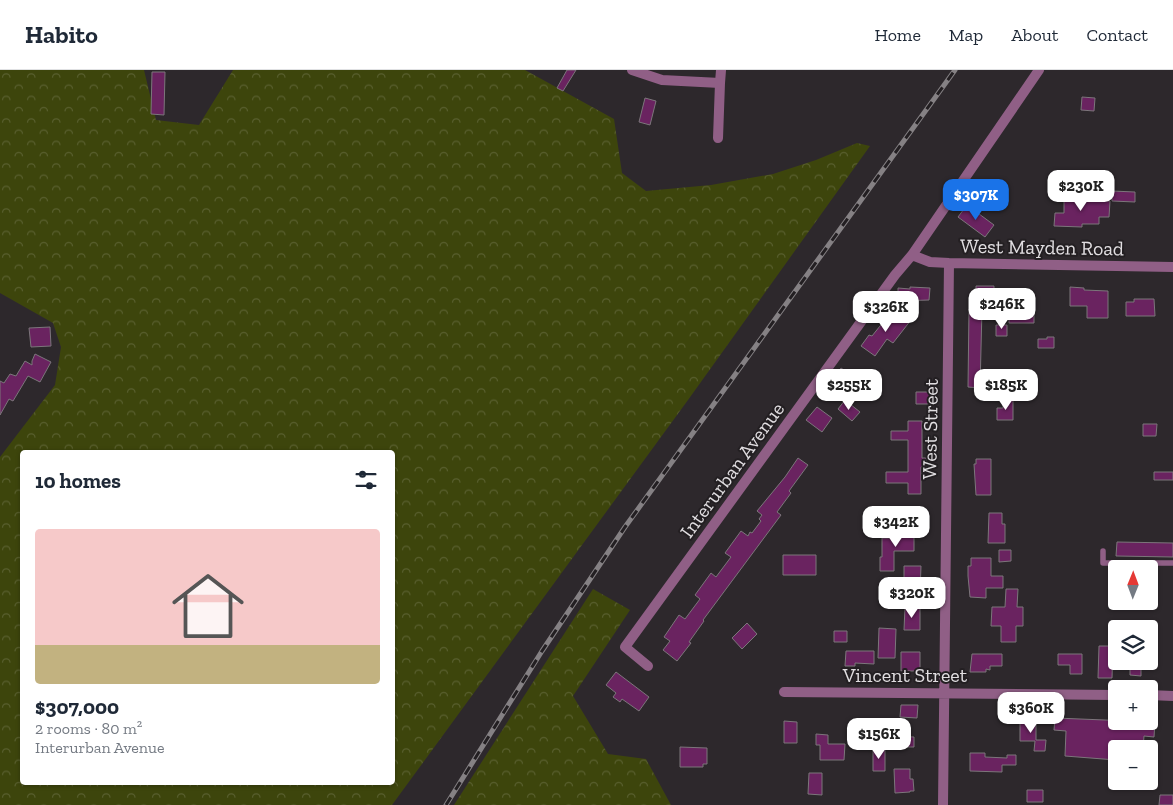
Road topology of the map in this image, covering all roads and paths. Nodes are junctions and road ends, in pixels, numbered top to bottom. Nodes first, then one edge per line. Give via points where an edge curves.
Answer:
1 (632, 70) edge
2 (722, 70) edge
3 (1040, 70) edge
4 (720, 83) junction
5 (718, 138) dead end
6 (912, 255) junction
7 (949, 263) junction
8 (1173, 267) edge
9 (1103, 551) dead end
10 (1173, 563) edge
11 (648, 666) dead end
12 (784, 692) dead end
13 (944, 693) junction
14 (1108, 695) edge
15 (1158, 695) edge
16 (1173, 696) edge
17 (943, 805) edge

1 - 4 street via 662,80
2 - 4 street
3 - 6 street, Interurban Avenue
4 - 5 street
6 - 7 street, West Mayden Road via 930,262
6 - 11 street, Interurban Avenue via 625,648
7 - 8 street, West Mayden Road
7 - 13 street, West Street
9 - 10 lane via 1103,563
12 - 13 street, Vincent Street
13 - 14 street, Vincent Street
13 - 17 street, West Street
15 - 16 street

